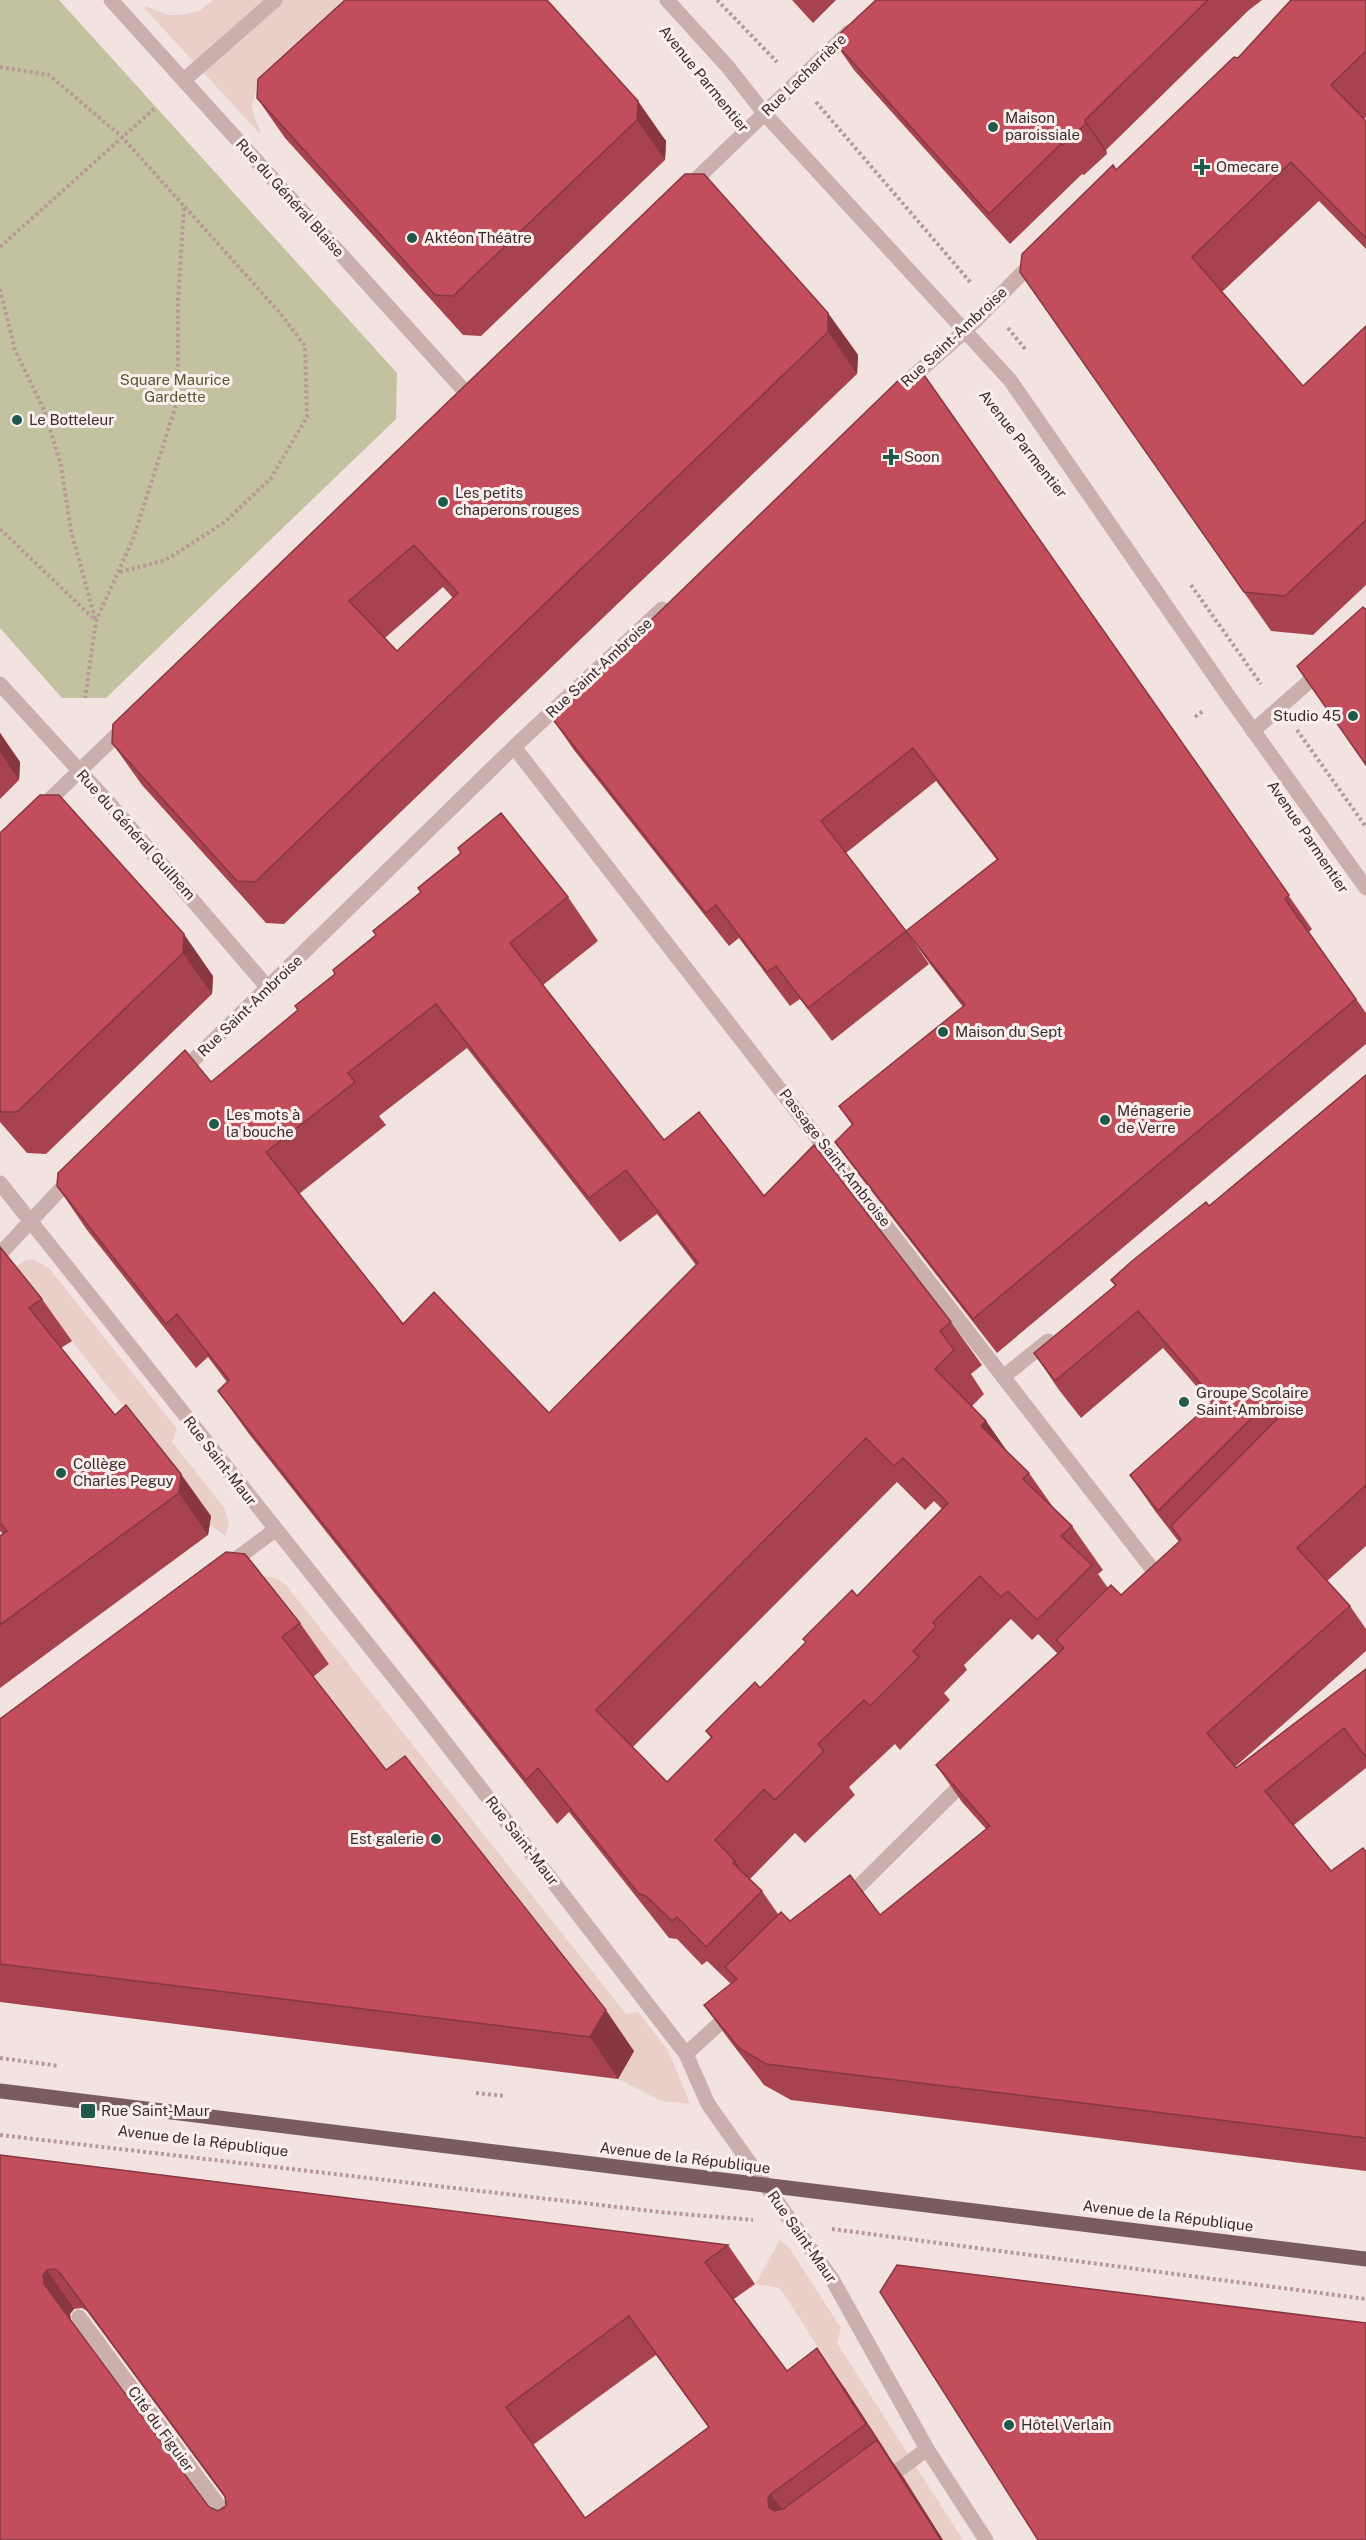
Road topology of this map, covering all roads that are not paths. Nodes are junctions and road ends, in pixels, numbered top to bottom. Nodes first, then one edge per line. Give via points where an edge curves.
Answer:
1 (111, 0) edge
2 (275, 0) edge
3 (668, 0) edge
4 (856, 25) edge
5 (184, 80) junction
6 (764, 113) junction
7 (679, 196) edge
8 (1048, 248) edge
9 (965, 331) junction
10 (469, 396) edge
11 (889, 398) edge
12 (671, 601) edge
13 (1332, 660) edge
14 (0, 684) edge
15 (134, 719) edge
16 (1253, 731) junction
17 (514, 747) junction
18 (79, 771) junction
19 (25, 824) edge
20 (1366, 888) edge
21 (269, 988) junction
22 (167, 1086) edge
23 (82, 1168) edge
24 (0, 1182) edge
25 (33, 1221) junction
26 (0, 1254) edge
27 (1057, 1334) edge
28 (1003, 1377) junction
29 (275, 1530) junction
30 (213, 1576) edge
31 (1164, 1584) edge
32 (979, 1767) edge
33 (836, 1909) edge
34 (743, 2001) edge
35 (686, 2054) junction
36 (0, 2091) edge
37 (767, 2186) junction
38 (1366, 2259) edge
39 (79, 2317) edge
40 (927, 2449) junction
41 (870, 2491) edge
42 (244, 2540) edge
43 (986, 2540) edge

1 - 5 street, Rue du Général Blaise
2 - 5 street
3 - 6 street, Avenue Parmentier
4 - 6 street, Rue Lacharrière
5 - 10 street, Rue du Général Blaise
6 - 7 street, Rue Lacharrière
6 - 9 street, Avenue Parmentier
8 - 9 street, Rue Saint-Ambroise
9 - 11 street, Rue Saint-Ambroise
9 - 16 street, Avenue Parmentier via 1010,380
12 - 17 street, Rue Saint-Ambroise
13 - 16 street
14 - 18 street, Rue du Général Guilhem
15 - 18 street
16 - 20 street, Avenue Parmentier
17 - 21 street, Rue Saint-Ambroise
17 - 28 street, Passage Saint-Ambroise
18 - 19 street
18 - 21 street, Rue du Général Guilhem
21 - 22 street, Rue Saint-Ambroise
23 - 25 street
24 - 25 street, Rue Saint-Maur
25 - 26 street
25 - 29 street, Rue Saint-Maur
27 - 28 street
28 - 31 street, Passage Saint-Ambroise
29 - 30 street
29 - 35 street, Rue Saint-Maur via 421,1711
32 - 33 street
34 - 35 street
35 - 37 street, Rue Saint-Maur via 708,2104
36 - 37 main road, Avenue de la République
37 - 38 main road, Avenue de la République
37 - 40 street, Rue Saint-Maur via 832,2279
39 - 42 street, Cité du Figuier
40 - 41 street
40 - 43 street, Rue Saint-Maur

